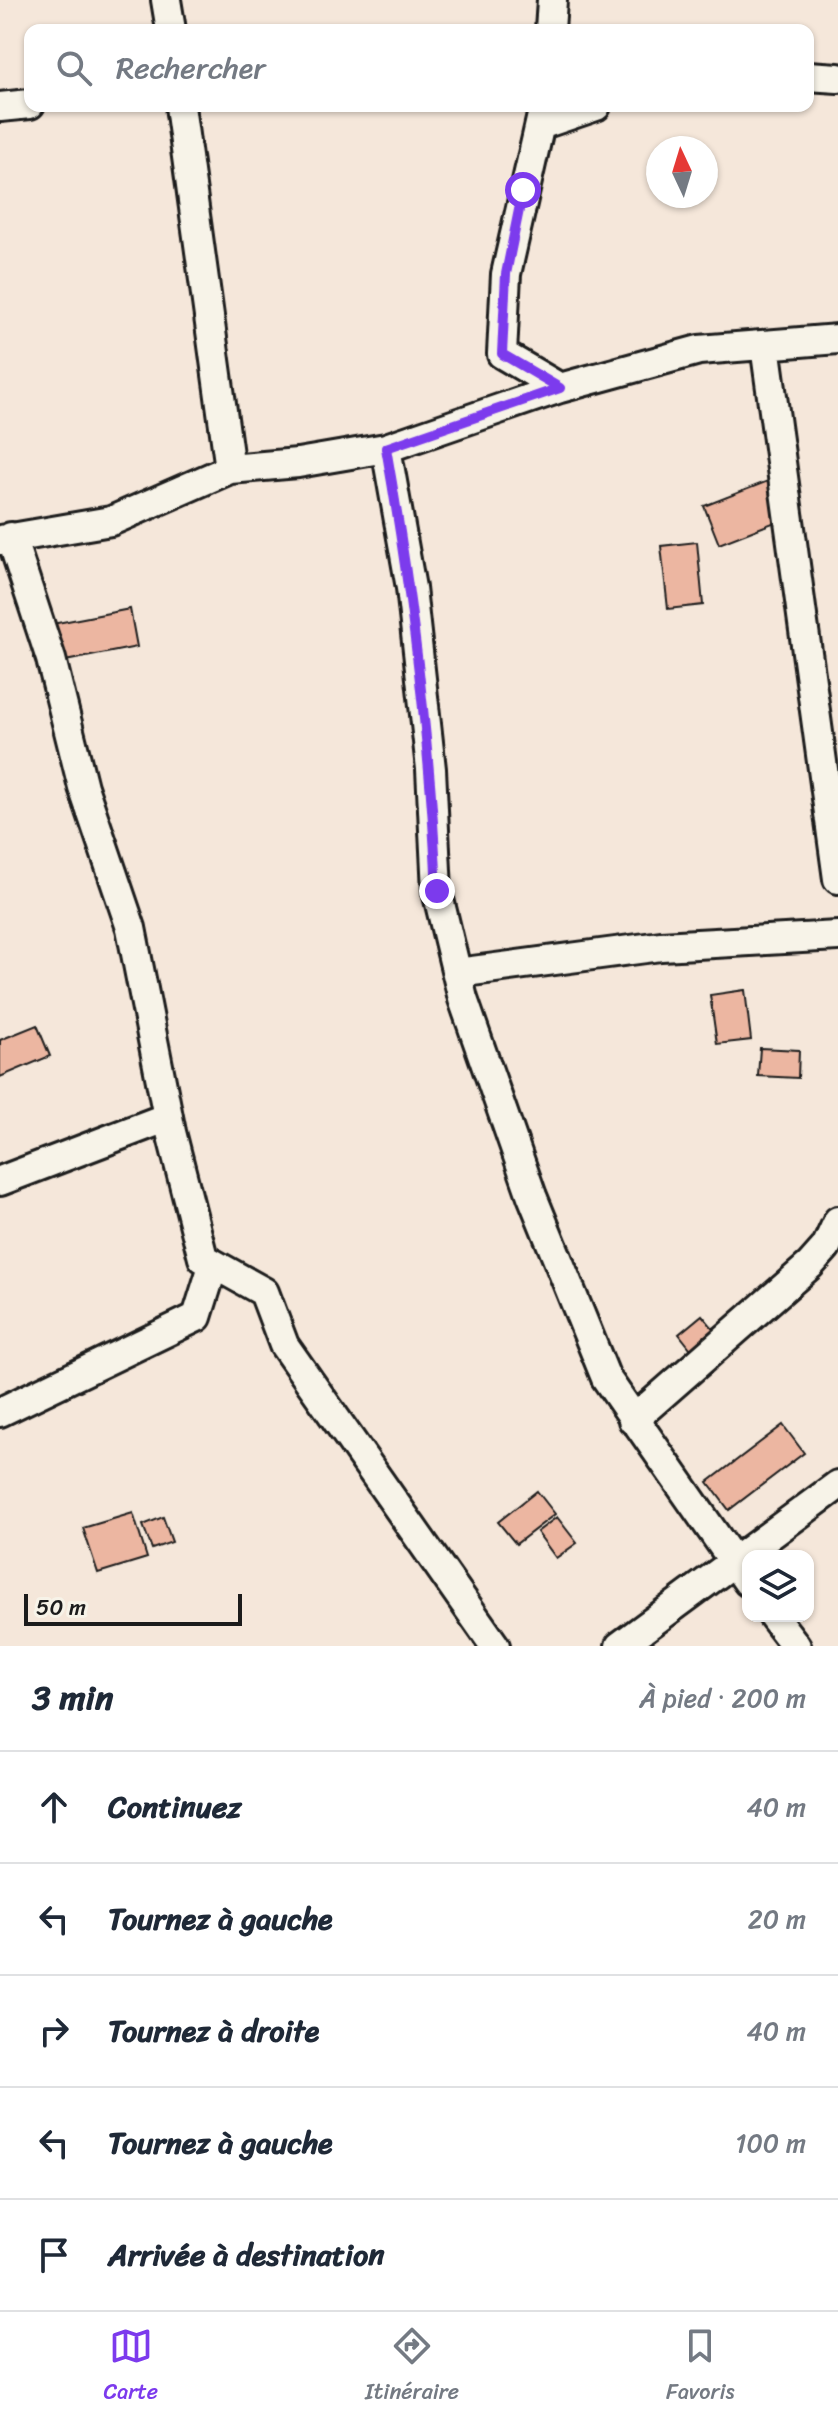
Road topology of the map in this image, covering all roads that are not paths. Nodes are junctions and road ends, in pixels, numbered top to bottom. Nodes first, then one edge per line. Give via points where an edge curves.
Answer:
1 (166, 0) edge
2 (552, 0) edge
3 (170, 24) edge
4 (550, 24) edge
5 (814, 76) edge
6 (838, 78) edge
7 (24, 105) edge
8 (0, 107) edge
9 (181, 112) edge
10 (544, 115) edge
11 (838, 339) edge
12 (765, 345) junction
13 (560, 388) junction
14 (386, 448) junction
15 (230, 469) junction
16 (6, 538) edge
17 (838, 879) edge
18 (838, 936) edge
19 (457, 973) junction
20 (168, 1117) junction
21 (0, 1181) edge
22 (838, 1221) edge
23 (213, 1266) junction
24 (0, 1412) edge
25 (633, 1420) junction
26 (838, 1485) edge
27 (740, 1572) edge
28 (778, 1622) edge
29 (495, 1646) edge
30 (620, 1646) edge
31 (796, 1646) edge

1 - 3 street
2 - 4 street
5 - 6 street
7 - 8 street
9 - 15 street
10 - 13 street via 506,274 502,354
11 - 12 street
12 - 13 street via 699,350
12 - 17 street
13 - 14 street
14 - 15 street
14 - 19 street via 413,603 431,769 437,891
15 - 16 street via 111,521
16 - 20 street via 51,659 83,787 131,928
18 - 19 street via 661,946
19 - 25 street via 532,1196 606,1378
20 - 21 street
20 - 23 street via 198,1245
22 - 25 street via 810,1265
23 - 24 street via 197,1317
23 - 29 street via 264,1292 284,1345
25 - 27 street
26 - 27 street
27 - 30 street
28 - 31 street

